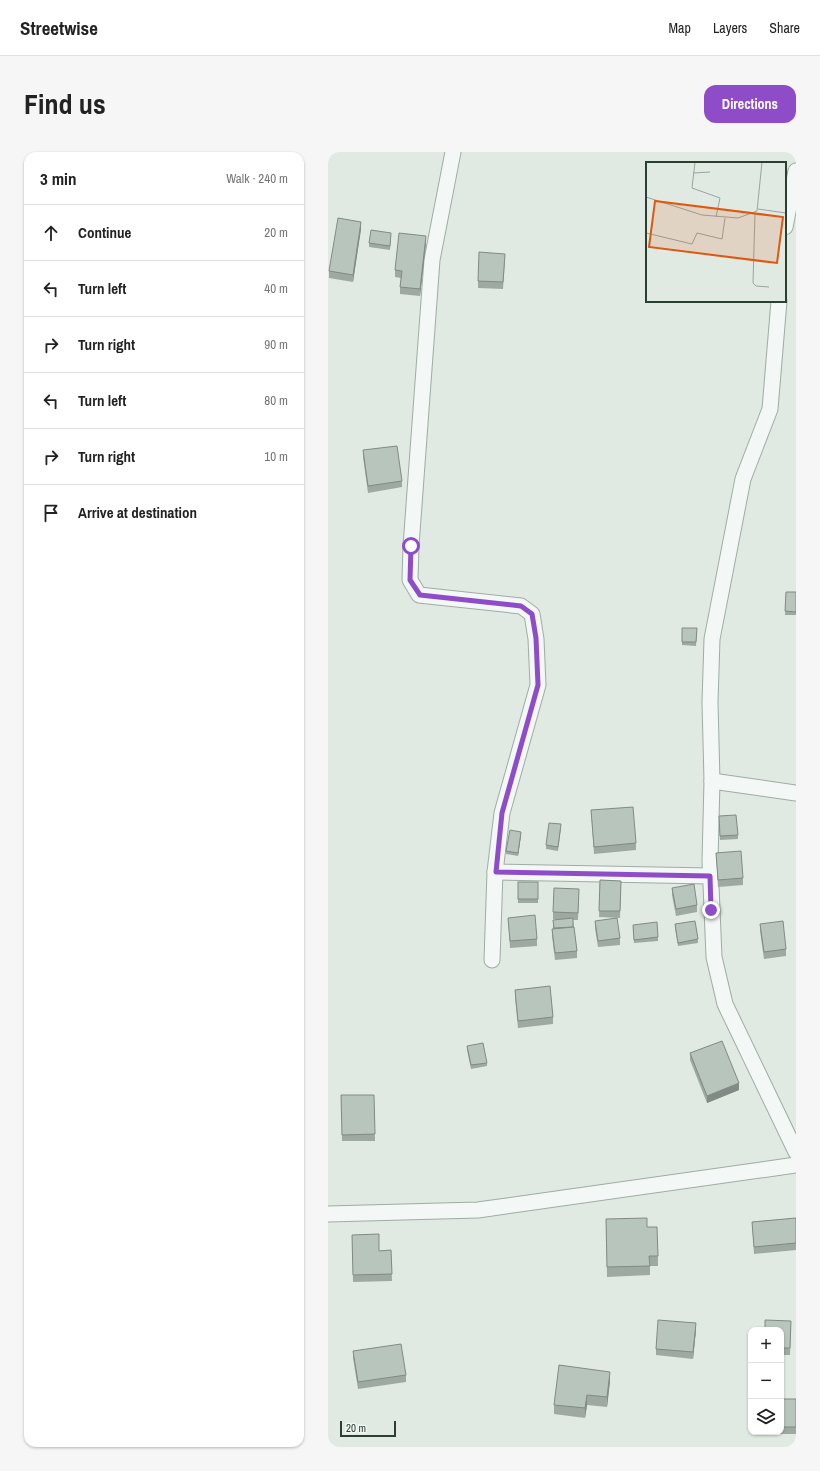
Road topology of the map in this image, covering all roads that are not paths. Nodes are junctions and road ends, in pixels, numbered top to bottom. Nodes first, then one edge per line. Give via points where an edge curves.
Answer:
1 (453, 152) edge
2 (796, 171) edge
3 (786, 222) edge
4 (779, 302) edge
5 (712, 781) junction
6 (796, 793) edge
7 (496, 872) junction
8 (710, 876) junction
9 (492, 960) dead end
10 (796, 1152) edge
11 (796, 1165) edge
12 (328, 1214) edge

1 - 7 street via 432,260 410,580 420,595 521,606 532,614 538,685 502,813
2 - 3 street
4 - 5 street via 770,409 743,479 712,639
5 - 6 street
5 - 8 street
7 - 8 street
7 - 9 street
8 - 10 street via 714,956 725,1004
11 - 12 street via 478,1210

